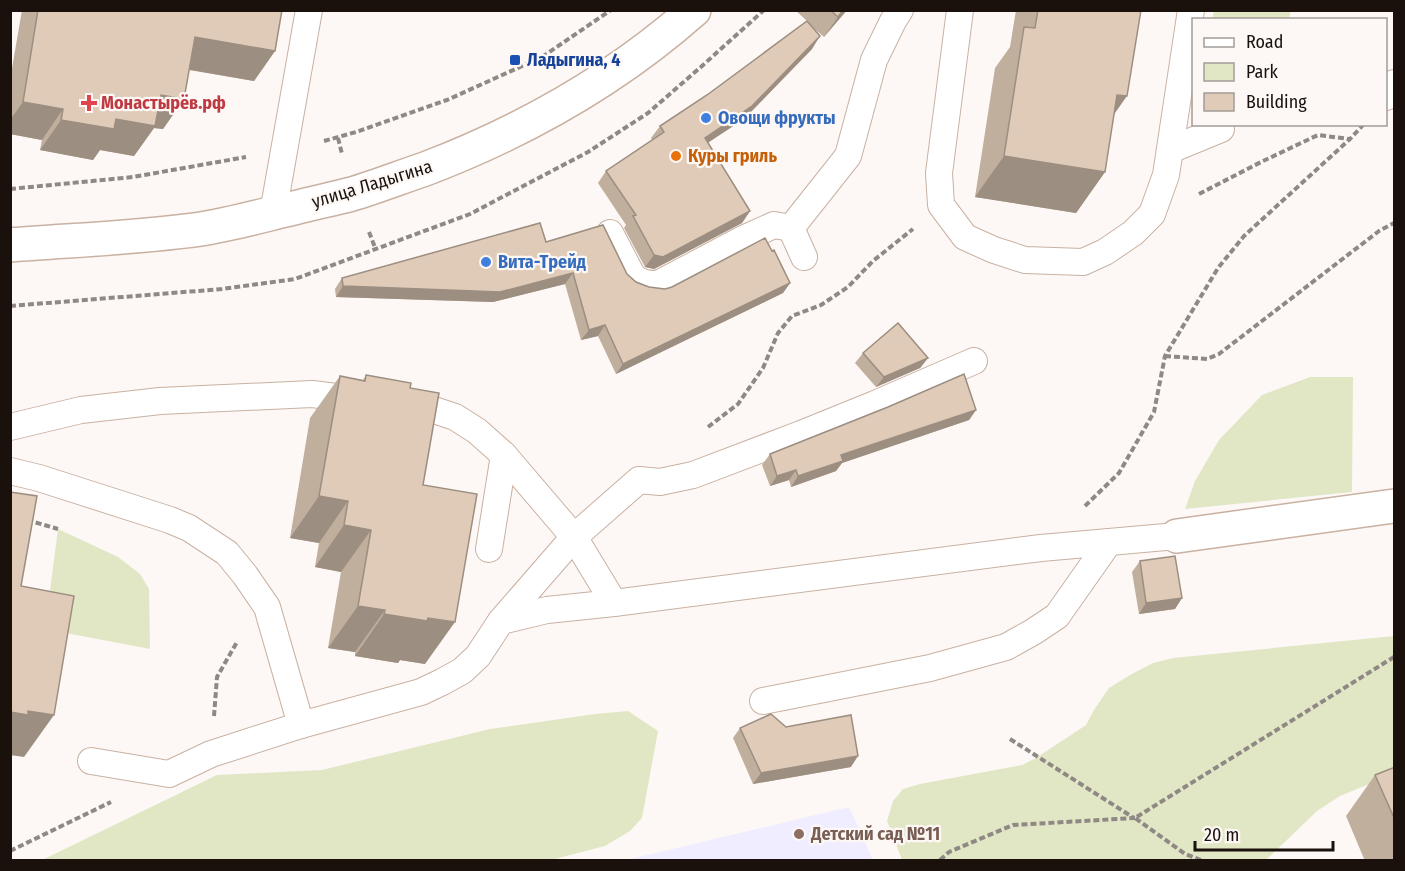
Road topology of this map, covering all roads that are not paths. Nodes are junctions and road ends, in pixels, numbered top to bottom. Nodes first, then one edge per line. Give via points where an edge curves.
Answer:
1 (309, 10) edge
2 (900, 10) edge
3 (960, 10) edge
4 (1191, 10) edge
5 (689, 12) edge
6 (1221, 129) dead end
7 (1170, 150) junction
8 (273, 213) junction
9 (791, 228) junction
10 (610, 233) edge
11 (10, 245) edge
12 (804, 257) dead end
13 (974, 361) dead end
14 (10, 427) edge
15 (504, 455) junction
16 (10, 471) edge
17 (1395, 506) edge
18 (1177, 536) joint
19 (574, 537) junction
20 (1109, 542) junction
21 (489, 549) dead end
22 (614, 603) junction
23 (501, 621) junction
24 (763, 701) dead end
25 (301, 725) junction
26 (91, 761) dead end

1 - 8 lane
2 - 9 lane via 874,60 848,156
3 - 7 lane via 939,173 941,206 965,237 1025,260 1083,262 1133,233 1152,214
4 - 7 lane
5 - 8 street, улица Ладыгина via 651,46 593,85 499,138 353,193
6 - 7 lane
8 - 11 street, улица Ладыгина via 202,229
9 - 10 lane via 774,225 658,284 645,284 633,277
9 - 12 lane
13 - 19 lane via 875,405 693,475 660,482 639,480
14 - 15 lane via 81,410 160,401 312,394 425,406 455,417
15 - 19 lane
15 - 21 lane
16 - 25 lane via 170,520 227,553 267,607
17 - 18 street
18 - 20 lane
19 - 22 lane
19 - 23 lane
20 - 22 lane
20 - 24 lane via 1057,616 1006,647 930,668
22 - 23 lane via 547,610
23 - 25 lane via 478,656 442,682 420,692
25 - 26 lane via 211,754 169,774

